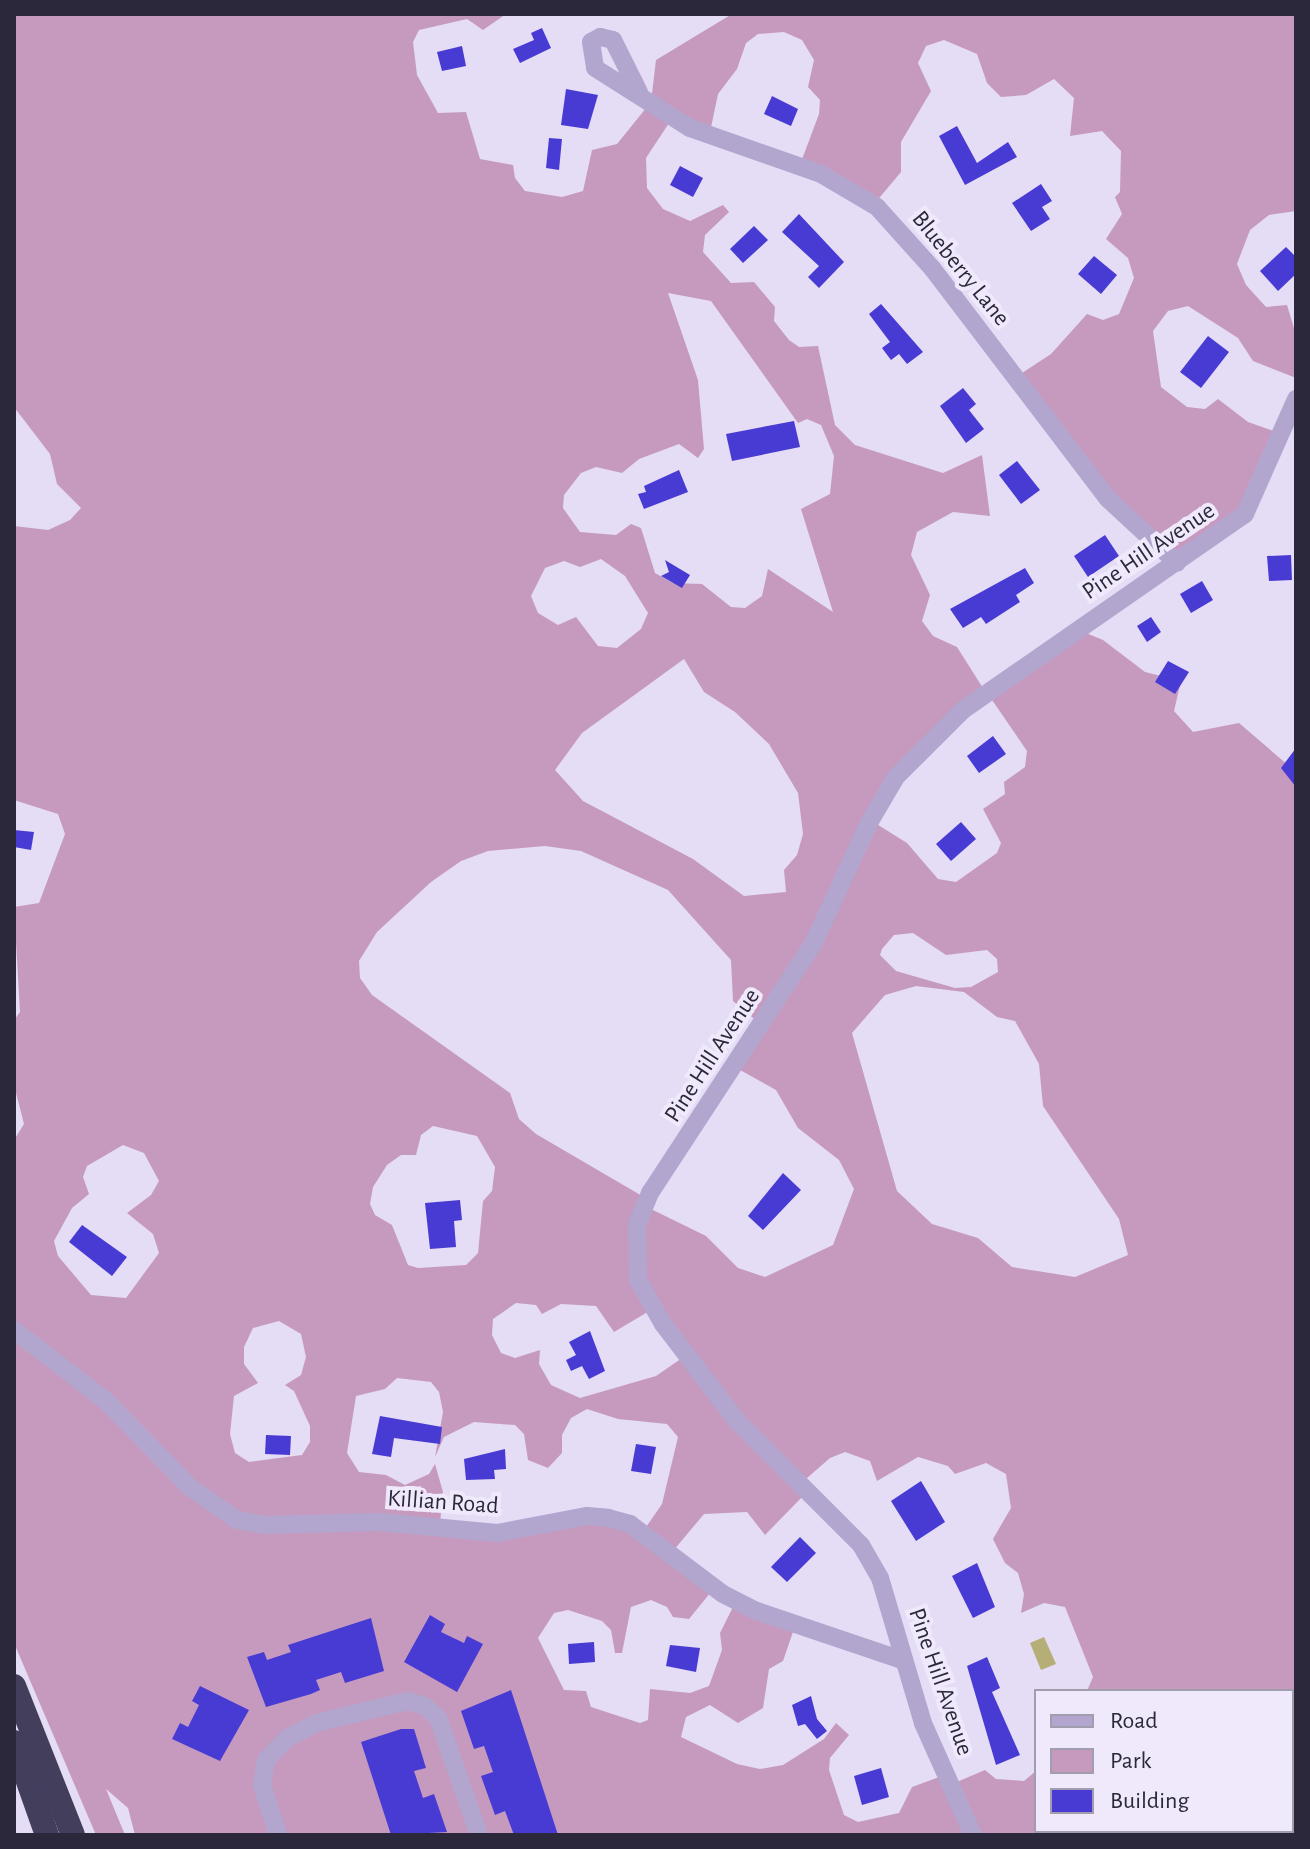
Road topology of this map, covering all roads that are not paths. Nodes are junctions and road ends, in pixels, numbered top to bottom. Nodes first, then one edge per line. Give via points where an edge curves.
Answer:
1 (639, 92) dead end
2 (1296, 399) edge
3 (1177, 563) junction
4 (14, 1330) edge
5 (902, 1660) junction
6 (14, 1686) edge
7 (14, 1742) edge
8 (47, 1835) edge
9 (73, 1835) edge
10 (278, 1835) edge
11 (479, 1835) edge
12 (973, 1835) edge

1 - 3 street, Blueberry Lane via 690,128 821,174 877,207 932,268 1108,499
2 - 3 street, Pine Hill Avenue via 1255,500 1231,526
3 - 5 street, Pine Hill Avenue via 963,710 896,777 814,942 650,1193 637,1225 634,1263 647,1300 737,1421 861,1545 880,1578
4 - 5 street, Killian Road via 105,1400 190,1487 237,1520 264,1525 379,1522 497,1533 587,1516 608,1518 630,1524 723,1594 757,1611
5 - 12 street, Pine Hill Avenue via 923,1723
6 - 9 highway
7 - 8 highway
10 - 11 street via 262,1785 266,1760 287,1738 316,1723 407,1701 425,1706 438,1718

